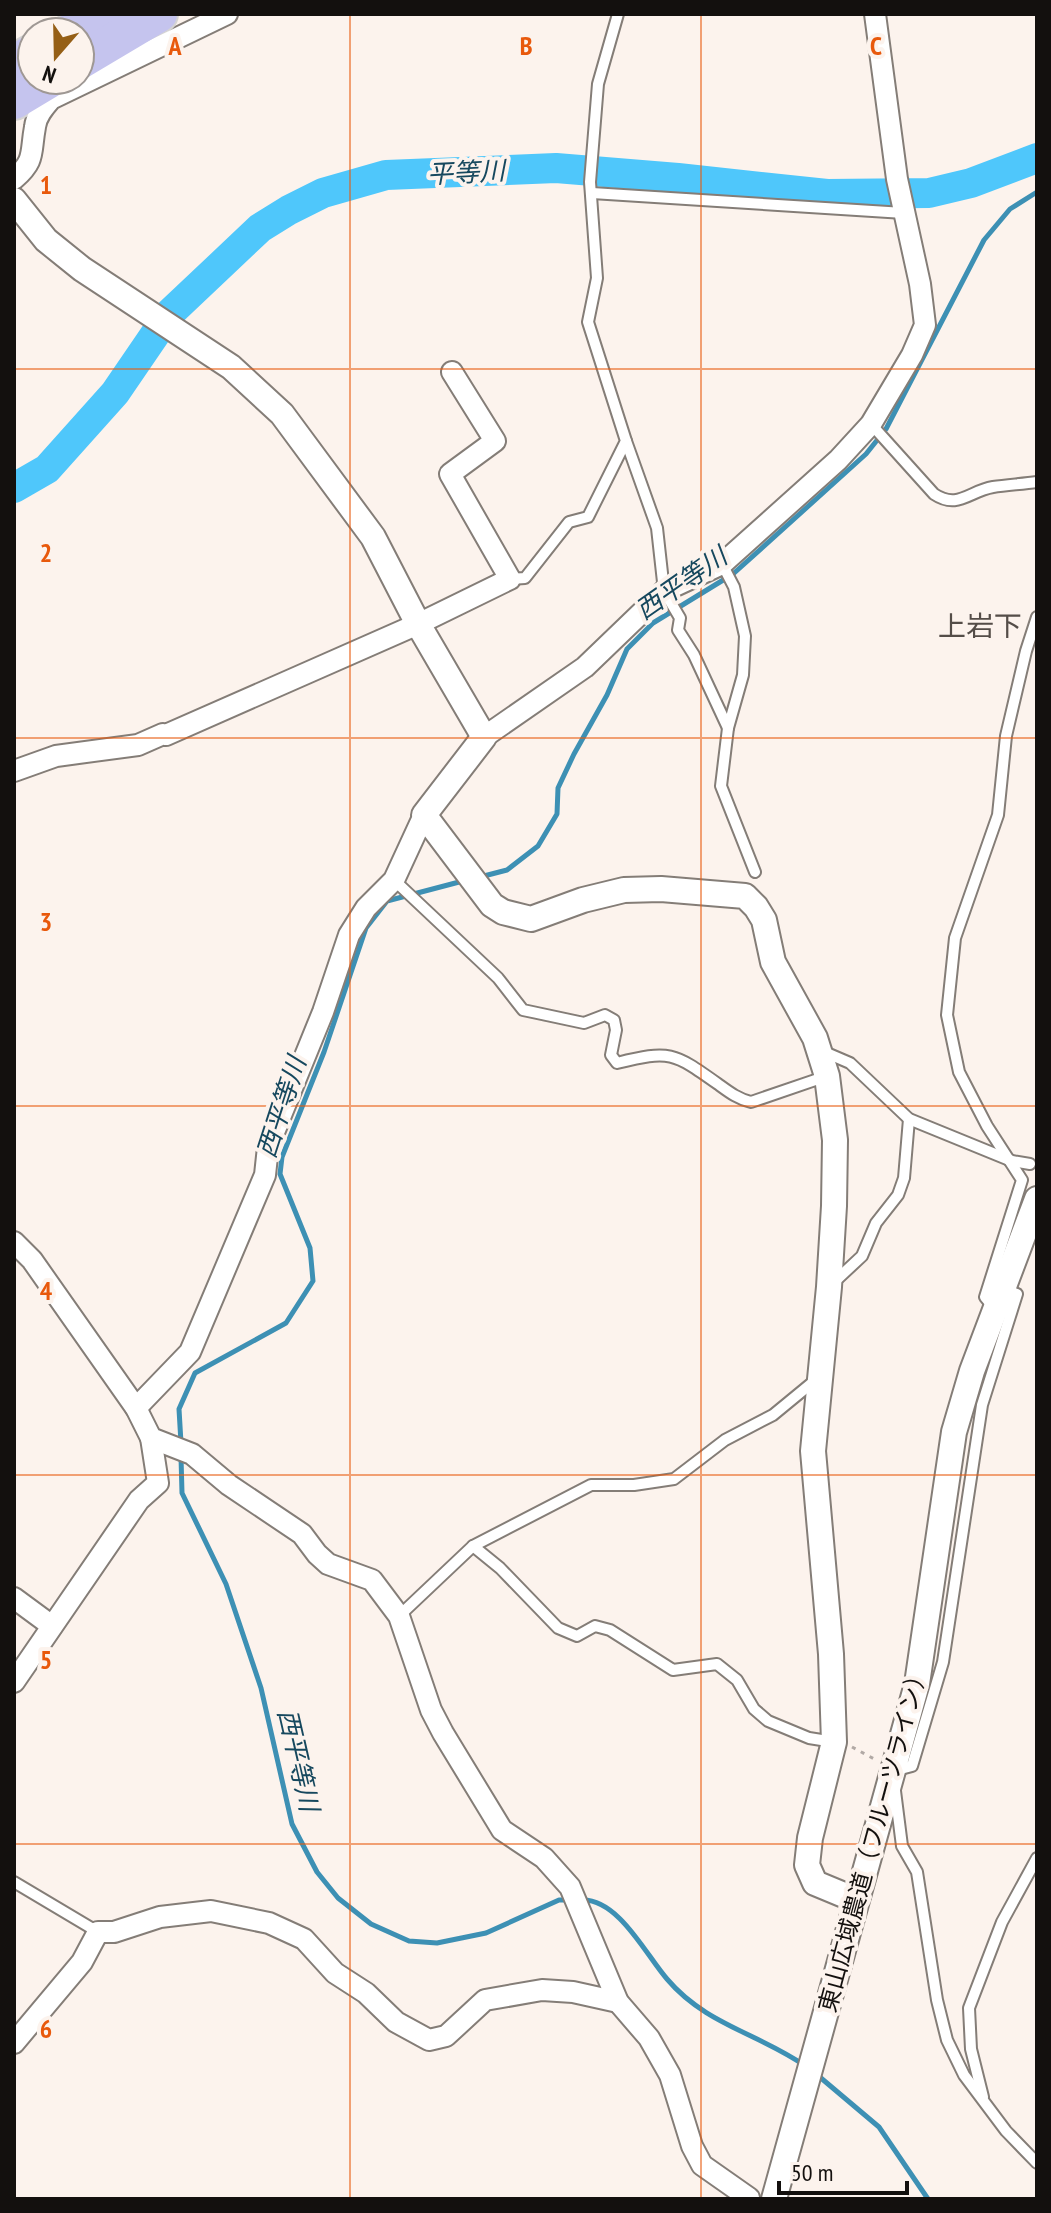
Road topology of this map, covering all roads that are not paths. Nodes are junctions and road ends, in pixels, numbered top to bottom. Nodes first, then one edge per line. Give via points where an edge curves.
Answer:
1 (159, 14) edge
2 (227, 14) edge
3 (618, 14) edge
4 (875, 14) edge
5 (96, 30) edge
6 (14, 179) edge
7 (591, 188) junction
8 (14, 200) edge
9 (903, 210) junction
10 (452, 372) dead end
11 (871, 424) junction
12 (626, 441) junction
13 (1037, 482) edge
14 (722, 565) junction
15 (510, 579) junction
16 (665, 592) junction
17 (1037, 617) edge
18 (418, 624) junction
19 (728, 728) junction
20 (484, 737) junction
21 (14, 771) edge
22 (424, 815) junction
23 (755, 872) dead end
24 (396, 882) junction
25 (818, 1050) junction
26 (827, 1076) junction
27 (909, 1119) junction
28 (1012, 1161) junction
29 (1030, 1164) dead end
30 (1037, 1199) edge
31 (1029, 1242) edge
32 (16, 1248) edge
33 (829, 1287) junction
34 (998, 1299) junction
35 (819, 1377) junction
36 (136, 1408) junction
37 (160, 1440) junction
38 (473, 1546) junction
39 (14, 1598) edge
40 (399, 1616) junction
41 (52, 1626) junction
42 (14, 1682) edge
43 (834, 1742) junction
44 (893, 1771) junction
45 (1037, 1858) edge
46 (14, 1882) edge
47 (856, 1900) junction
48 (98, 1932) junction
49 (618, 2002) junction
50 (14, 2043) edge
51 (984, 2103) junction
52 (1037, 2163) edge
53 (749, 2199) edge
54 (774, 2199) edge

1 - 5 highway
2 - 6 street via 51,99 35,126 32,159
3 - 7 lane via 598,84
4 - 9 street
7 - 9 lane
7 - 12 lane via 597,278 588,322
8 - 18 street via 46,240 82,269 231,367 282,414 373,537
9 - 11 street via 925,325
10 - 15 street via 495,441 450,474
11 - 13 lane via 944,501 989,487
11 - 14 street
12 - 15 lane via 588,517 569,522 525,578
12 - 16 lane via 657,528
14 - 16 street
14 - 19 lane via 734,587 745,636 743,675
15 - 18 street
16 - 19 lane via 680,618 678,630
16 - 20 street via 585,667
17 - 28 lane via 1006,736 998,815 955,938 947,1015 959,1072
18 - 20 street
18 - 21 street via 138,745 56,756
19 - 23 lane via 721,786
20 - 22 street
22 - 24 street
22 - 25 street via 492,905 523,918 624,890 745,896 764,920 773,962
24 - 26 lane via 498,978 523,1010 584,1023 605,1015 614,1020 611,1055 617,1063 653,1054 682,1058 751,1102
24 - 36 street via 366,908 349,935 268,1147 265,1175 190,1352
25 - 26 street
25 - 27 lane via 850,1063
26 - 33 street via 835,1140
27 - 28 lane
27 - 33 lane via 898,1195 876,1223 862,1256
28 - 29 lane
28 - 34 lane via 1022,1180 985,1297
30 - 31 street, 東山広域農道（フルーツライン）
31 - 34 street, 東山広域農道（フルーツライン）
32 - 36 street via 32,1260
33 - 35 street
34 - 44 street, 東山広域農道（フルーツライン） via 954,1432 917,1684
35 - 38 lane via 773,1415 725,1440 674,1479 591,1485
35 - 43 street via 813,1451
36 - 37 street
37 - 40 street via 192,1454 302,1534 328,1564 372,1580
37 - 41 street via 158,1483 139,1500
38 - 40 lane
38 - 43 lane via 558,1628 577,1636 595,1626 610,1630 673,1670 717,1664 737,1680 768,1721
39 - 41 street
40 - 49 street via 431,1710 502,1830 544,1858 571,1889
41 - 42 street
43 - 47 street via 807,1865 815,1883
44 - 47 street, 東山広域農道（フルーツライン）
44 - 51 lane via 902,1846 917,1872 947,2040
45 - 51 lane via 1002,1922 969,2008 971,2049
46 - 48 lane
47 - 54 street, 東山広域農道（フルーツライン）
48 - 49 street via 211,1911 269,1923 304,1939 335,1973 396,2022 429,2040 446,2036 485,2000 542,1990
48 - 50 street via 82,1962
49 - 53 street via 649,2038 670,2075 702,2165
51 - 52 lane

